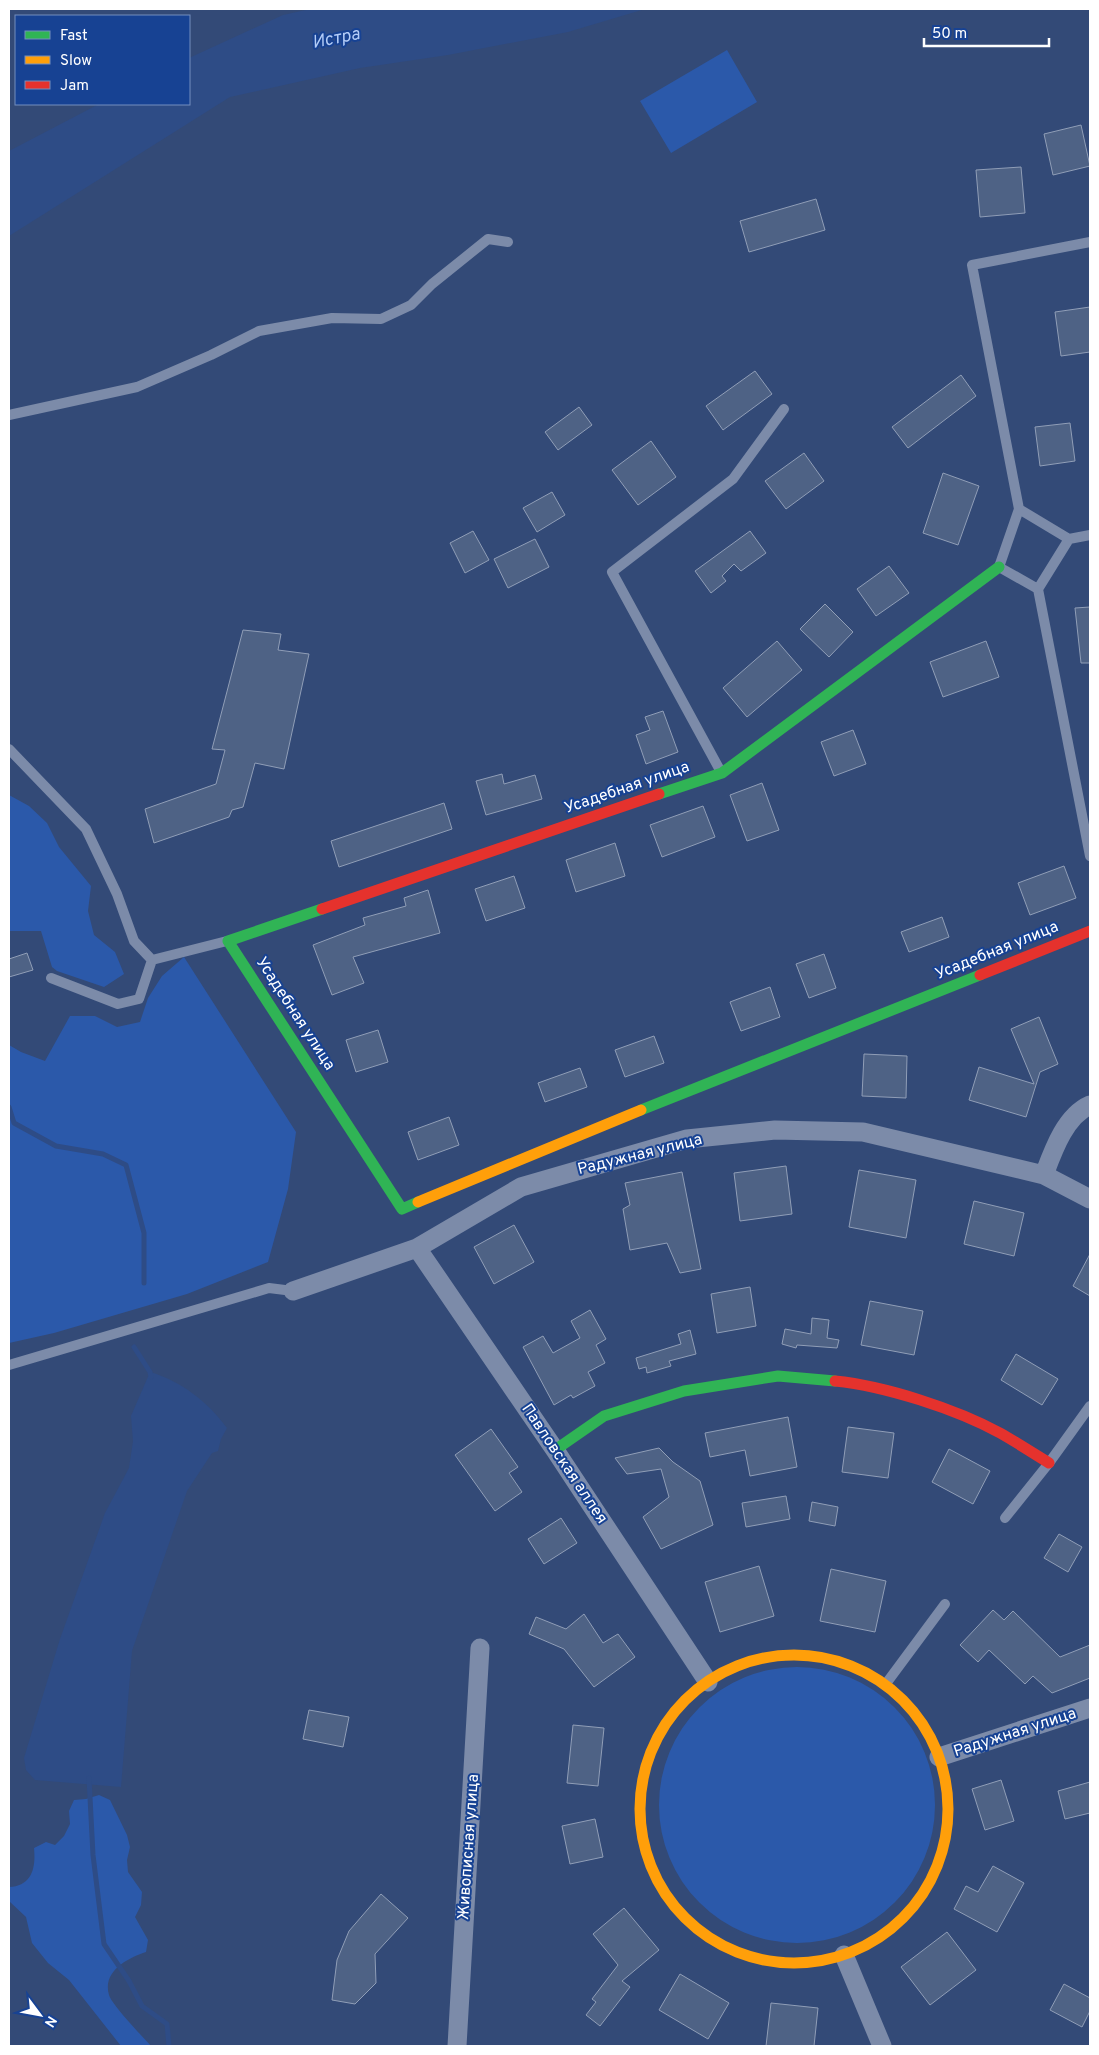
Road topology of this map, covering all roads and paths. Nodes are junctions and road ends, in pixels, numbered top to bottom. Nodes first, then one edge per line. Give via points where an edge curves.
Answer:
1 (508, 242) dead end
2 (1090, 242) edge
3 (784, 409) dead end
4 (9, 415) edge
5 (1019, 510) junction
6 (1090, 535) edge
7 (1068, 539) junction
8 (999, 567) junction
9 (1038, 589) junction
10 (9, 749) edge
11 (722, 773) junction
12 (1090, 856) edge
13 (1090, 931) edge
14 (228, 941) junction
15 (152, 960) junction
16 (51, 978) dead end
17 (1090, 1105) edge
18 (1044, 1175) junction
19 (1090, 1199) edge
20 (417, 1248) junction
21 (294, 1290) joint
22 (9, 1365) edge
23 (1090, 1406) edge
24 (555, 1450) junction
25 (1048, 1463) junction
26 (1005, 1518) dead end
27 (945, 1604) dead end
28 (480, 1648) dead end
29 (708, 1682) junction
30 (885, 1685) junction
31 (1090, 1708) edge
32 (939, 1757) junction
33 (844, 1955) junction
34 (457, 2046) edge
35 (882, 2046) edge

1 - 4 lane via 488,239 411,305 381,319 332,318 259,331 137,387
2 - 5 lane via 972,265
3 - 11 lane via 733,479 612,572
5 - 7 lane
5 - 8 lane
6 - 7 lane
7 - 9 lane
8 - 9 lane
8 - 11 street, Усадебная улица
9 - 12 lane
10 - 15 lane via 86,829 117,894 134,941
11 - 14 street, Усадебная улица
13 - 14 street, Усадебная улица via 402,1209
14 - 15 lane
15 - 16 lane via 140,999 118,1004
17 - 18 street via 1082,1109 1058,1139
18 - 19 street, Радужная улица
18 - 20 street, Радужная улица via 863,1132 775,1130 687,1139 521,1187
20 - 21 street, Радужная улица
20 - 24 street, Павловская аллея
21 - 22 lane via 269,1288
23 - 25 lane
24 - 25 street via 604,1416 684,1391 778,1376 852,1383 934,1404 998,1432
24 - 29 street, Павловская аллея
25 - 26 lane
27 - 30 lane
28 - 34 street, Живописная улица
29 - 30 street via 760,1659 797,1656 816,1657 852,1667
29 - 33 street via 692,1694 666,1724 648,1761 640,1800 641,1820 649,1860 657,1878 679,1912 693,1926 709,1938 746,1956 785,1963
30 - 32 street via 917,1717
31 - 32 street, Радужная улица
32 - 33 street via 948,1817 944,1844 933,1876 919,1899 896,1924 863,1947
33 - 35 street

